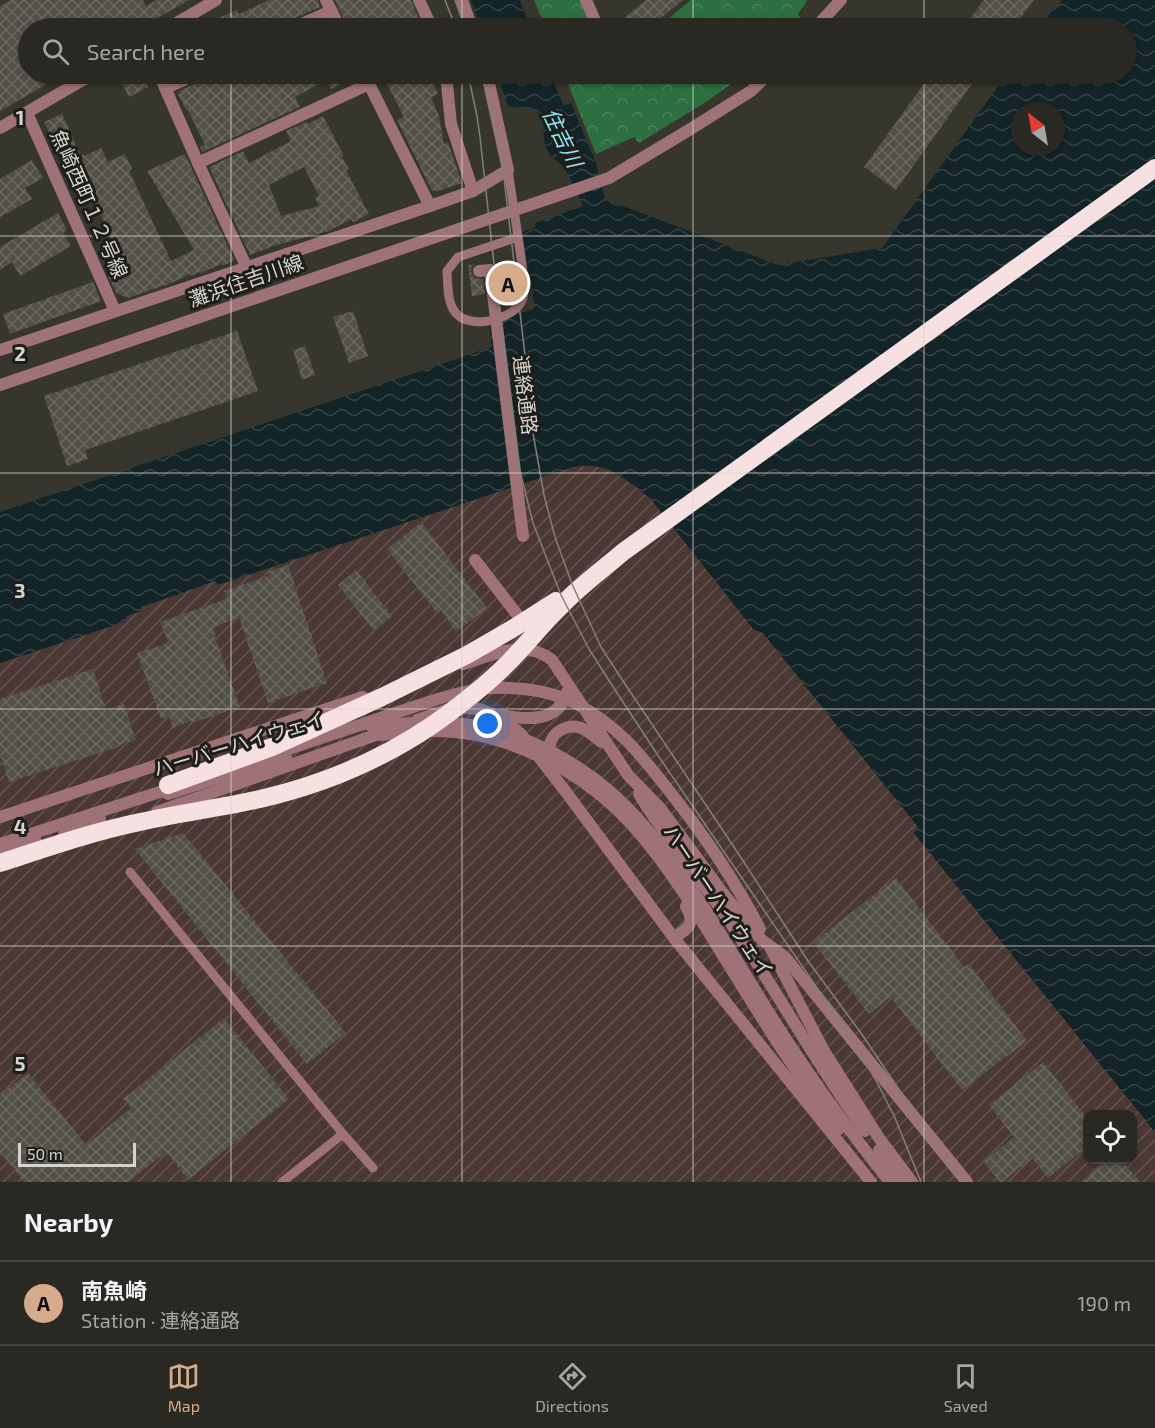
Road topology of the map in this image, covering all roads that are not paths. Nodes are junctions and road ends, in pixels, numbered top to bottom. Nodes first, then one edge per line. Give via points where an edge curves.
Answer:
1 (216, 0) edge
2 (419, 0) edge
3 (462, 0) edge
4 (586, 0) edge
5 (840, 0) edge
6 (328, 5) edge
7 (185, 18) edge
8 (308, 18) edge
9 (427, 18) edge
10 (468, 18) edge
11 (594, 18) edge
12 (824, 18) edge
13 (76, 84) edge
14 (164, 84) edge
15 (175, 84) edge
16 (357, 84) edge
17 (369, 84) edge
18 (447, 84) edge
19 (489, 84) edge
20 (758, 84) edge
21 (166, 88) junction
22 (27, 113) junction
23 (0, 128) edge
24 (198, 164) junction
25 (1155, 167) edge
26 (508, 170) junction
27 (473, 191) junction
28 (430, 206) junction
29 (518, 237) junction
30 (247, 268) junction
31 (478, 272) dead end
32 (115, 311) junction
33 (0, 350) edge
34 (0, 385) edge
35 (523, 536) dead end
36 (475, 560) dead end
37 (552, 660) junction
38 (566, 681) junction
39 (491, 713) junction
40 (612, 751) junction
41 (628, 775) junction
42 (168, 785) junction
43 (566, 792) junction
44 (150, 795) junction
45 (0, 818) edge
46 (0, 844) edge
47 (0, 854) edge
48 (0, 865) edge
49 (130, 872) dead end
50 (674, 938) junction
51 (343, 1134) junction
52 (373, 1168) dead end
53 (282, 1182) edge
54 (871, 1182) edge
55 (880, 1182) edge
56 (890, 1182) edge
57 (899, 1182) edge
58 (912, 1182) edge
59 (967, 1182) edge

1 - 7 street
2 - 9 street
3 - 10 street
4 - 11 street
5 - 12 street
6 - 8 street
13 - 22 street
14 - 21 street
15 - 21 street
16 - 24 street
17 - 28 street
18 - 27 street via 451,124
19 - 26 street
20 - 34 street, 灘浜住吉川線 via 609,177
21 - 24 street
22 - 23 street
22 - 32 street, 魚崎西町１２号線
24 - 30 street
25 - 42 highway via 512,629 330,721
25 - 48 highway via 623,552 560,607 491,679 406,741 350,770 307,786 98,832
26 - 27 street
26 - 29 lane
27 - 28 street
28 - 30 street
29 - 29 lane via 458,257 447,271 450,304 456,315 480,323 514,312 524,291
30 - 32 street
31 - 35 street, 連絡通路 via 490,270
32 - 33 street
36 - 37 street
37 - 38 street
37 - 45 street via 528,649 503,652
38 - 39 street via 563,703 546,716 523,719
38 - 40 street
39 - 43 street via 521,734
39 - 48 street via 465,708 435,713
40 - 41 street
40 - 43 street via 579,727 569,727 552,737 551,758
41 - 50 street via 640,830 691,917 689,927
41 - 57 street via 652,816 752,955
41 - 59 street via 661,809 762,940 785,957
42 - 46 street, ハーバーハイウェイ
42 - 56 street, ハーバーハイウェイ via 302,742 359,729 411,723 488,728 559,757 620,800 654,837 842,1120
43 - 50 street
44 - 46 street
44 - 48 street
44 - 58 street via 468,691 537,690 573,702 622,735 693,821 742,896 835,1068
47 - 55 street, ハーバーハイウェイ via 88,821 333,743 386,734 438,732 508,744 554,765 594,790 631,824 680,888 800,1074
49 - 51 lane
50 - 54 street
51 - 52 lane
51 - 53 lane

